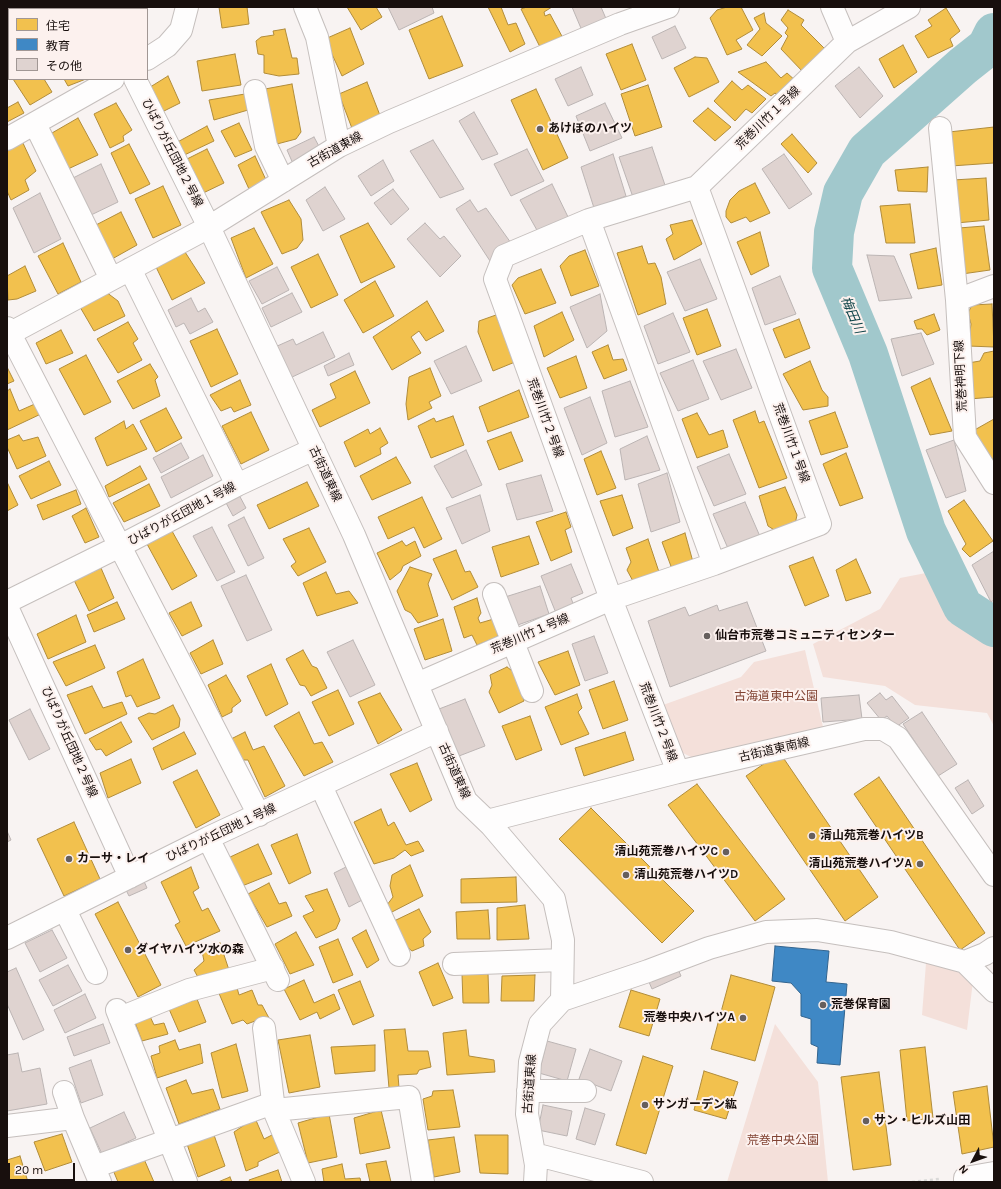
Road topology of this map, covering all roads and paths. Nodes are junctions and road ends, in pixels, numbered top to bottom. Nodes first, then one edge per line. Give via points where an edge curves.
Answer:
1 (187, 7) edge
2 (668, 7) edge
3 (832, 7) edge
4 (909, 7) edge
5 (312, 11) edge
6 (618, 15) edge
7 (847, 42) junction
8 (148, 58) edge
9 (111, 80) edge
10 (136, 80) edge
11 (255, 91) dead end
12 (35, 124) junction
13 (940, 128) dead end
14 (7, 139) edge
15 (339, 146) junction
16 (283, 181) junction
17 (697, 186) junction
18 (589, 220) junction
19 (209, 227) junction
20 (120, 274) junction
21 (994, 286) edge
22 (957, 300) junction
23 (8, 332) edge
24 (314, 449) junction
25 (994, 483) edge
26 (237, 485) junction
27 (120, 546) junction
28 (714, 564) junction
29 (494, 594) dead end
30 (611, 600) junction
31 (7, 602) edge
32 (7, 607) edge
33 (513, 642) junction
34 (417, 684) junction
35 (532, 691) dead end
36 (437, 731) junction
37 (678, 772) junction
38 (321, 786) junction
39 (259, 815) junction
40 (487, 821) junction
41 (208, 838) junction
42 (994, 875) edge
43 (130, 877) junction
44 (65, 910) junction
45 (7, 938) edge
46 (994, 948) edge
47 (400, 955) dead end
48 (562, 960) junction
49 (965, 962) junction
50 (454, 964) dead end
51 (96, 973) dead end
52 (994, 991) edge
53 (562, 1000) junction
54 (264, 1028) dead end
55 (528, 1091) junction
56 (585, 1091) dead end
57 (64, 1092) dead end
58 (274, 1107) junction
59 (73, 1118) junction
60 (7, 1126) edge
61 (169, 1140) junction
62 (534, 1154) junction
63 (994, 1173) edge
64 (97, 1174) edge
65 (939, 1179) dead end
66 (186, 1182) edge
67 (304, 1182) edge
68 (423, 1182) edge
69 (535, 1182) edge
70 (642, 1182) edge
71 (912, 1182) edge
72 (965, 1182) edge

1 - 8 street via 181,30 166,46
2 - 6 street, 古街道東線
3 - 7 street
4 - 7 street, 荒巻川竹１号線
5 - 15 street
6 - 15 street, 古街道東線
7 - 17 street, 荒巻川竹１号線
9 - 12 street
10 - 19 street, ひばりが丘団地２号線
11 - 16 street via 266,146
12 - 14 street
12 - 20 street
13 - 22 street, 荒巻神明下線
15 - 16 street, 古街道東線
16 - 19 street, 古街道東線
17 - 18 street, 荒巻川竹２号線
17 - 28 street, 荒巻川竹１号線 via 820,524
18 - 28 street
18 - 30 street, 荒巻川竹２号線 via 504,256 495,279
19 - 20 street
19 - 24 street, 古街道東線
20 - 23 street
20 - 26 street
21 - 22 street
22 - 25 street, 荒巻神明下線 via 965,438
23 - 27 street
24 - 26 street, ひばりが丘団地１号線
24 - 34 street, 古街道東線 via 354,535
26 - 27 street, ひばりが丘団地１号線
27 - 31 street, ひばりが丘団地１号線
27 - 39 street
28 - 30 street, 荒巻川竹１号線
29 - 33 street
30 - 33 street, 荒巻川竹１号線
30 - 37 street, 荒巻川竹２号線
32 - 43 street, ひばりが丘団地２号線
33 - 34 street, 荒巻川竹１号線
33 - 35 street
34 - 36 street, 古街道東線
36 - 38 street, ひばりが丘団地１号線
36 - 40 street, 古街道東線 via 466,801
37 - 40 street, 古街道東南線
37 - 42 street, 古街道東南線 via 864,729 883,729 898,738
38 - 39 street, ひばりが丘団地１号線
38 - 47 street
39 - 41 street, ひばりが丘団地１号線
40 - 48 street, 古街道東線 via 554,899 563,940
41 - 43 street, ひばりが丘団地１号線
41 - 61 street via 276,974 190,990 118,1014
43 - 44 street, ひばりが丘団地１号線
44 - 45 street, ひばりが丘団地１号線
44 - 51 street
46 - 49 street
48 - 50 street
48 - 53 street, 古街道東線
49 - 52 street
49 - 53 street via 891,942 818,930 766,932 709,948
53 - 55 street, 古街道東線 via 540,1024 530,1062
54 - 58 street
55 - 56 street
55 - 62 street, 古街道東線 via 527,1114
57 - 59 street
58 - 61 street
58 - 67 street
58 - 68 street via 409,1097
59 - 60 street
59 - 64 street
61 - 64 street
61 - 66 street
62 - 69 street, 古街道東線
62 - 70 street
63 - 72 street via 965,1178
65 - 71 path

